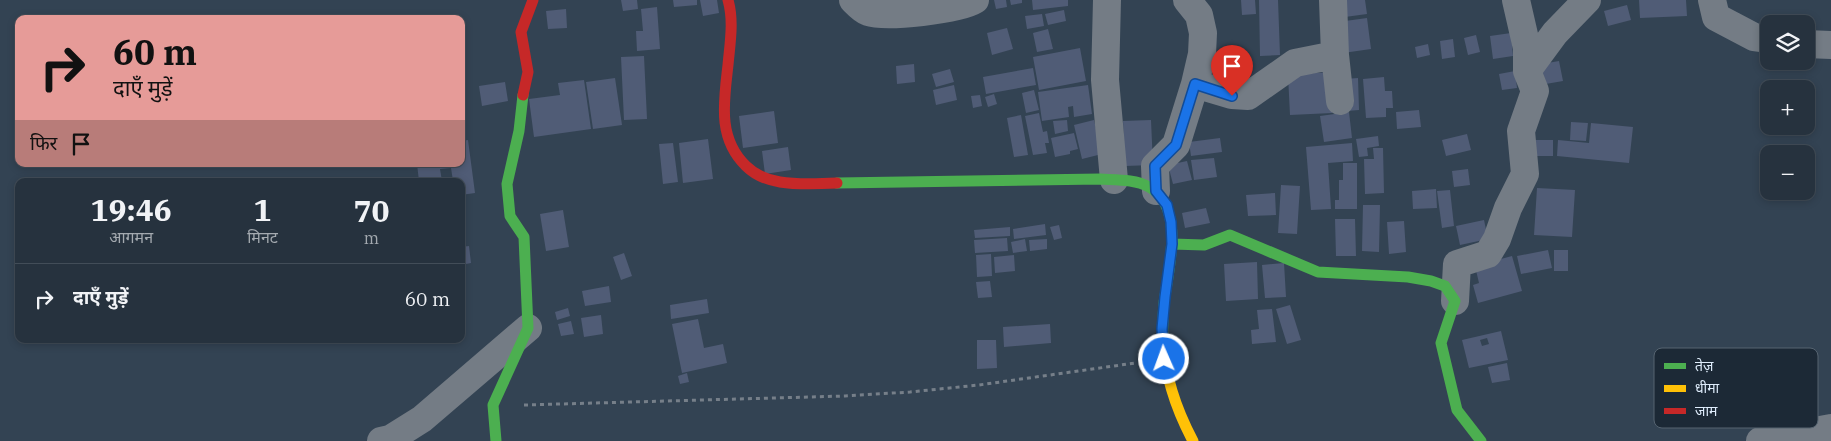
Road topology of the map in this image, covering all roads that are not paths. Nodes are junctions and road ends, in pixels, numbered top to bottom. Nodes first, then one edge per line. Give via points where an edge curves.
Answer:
1 (534, 0) edge
2 (728, 0) edge
3 (853, 0) edge
4 (975, 0) edge
5 (1107, 0) edge
6 (1187, 0) edge
7 (1333, 0) edge
8 (1516, 0) edge
9 (1587, 0) edge
10 (1712, 0) edge
11 (1760, 38) edge
12 (1815, 44) edge
13 (1831, 45) edge
14 (1335, 55) junction
15 (1528, 71) junction
16 (1195, 84) junction
17 (1340, 101) dead end
18 (1114, 180) junction
19 (1156, 191) junction
20 (1172, 244) junction
21 (1455, 301) junction
22 (528, 328) junction
23 (1831, 428) edge
24 (381, 441) edge
25 (496, 441) edge
26 (1193, 441) edge
27 (1481, 441) edge
28 (1760, 441) edge

1 - 22 street via 521,32 528,72 507,184 510,216 524,236
2 - 18 street via 732,17 724,114 726,136 743,164 764,179 784,184
3 - 4 street via 861,9 885,15 948,8
5 - 18 street via 1105,80
6 - 16 street via 1199,15 1203,33
7 - 14 street
8 - 15 street via 1527,48
9 - 15 street via 1555,33
10 - 11 street via 1716,17
12 - 13 street
14 - 16 street via 1295,63 1248,96 1232,96
14 - 17 street
15 - 21 street via 1535,91 1521,131 1525,174 1488,254 1457,264
16 - 19 street via 1176,145 1155,166
18 - 19 street via 1140,183
19 - 20 street via 1167,205
20 - 21 street via 1204,245 1230,235 1318,272 1431,281 1445,286
20 - 26 street via 1162,329 1164,359 1168,386
21 - 27 street via 1441,343 1457,410
22 - 24 street via 422,419
22 - 25 street via 493,406
23 - 28 street

